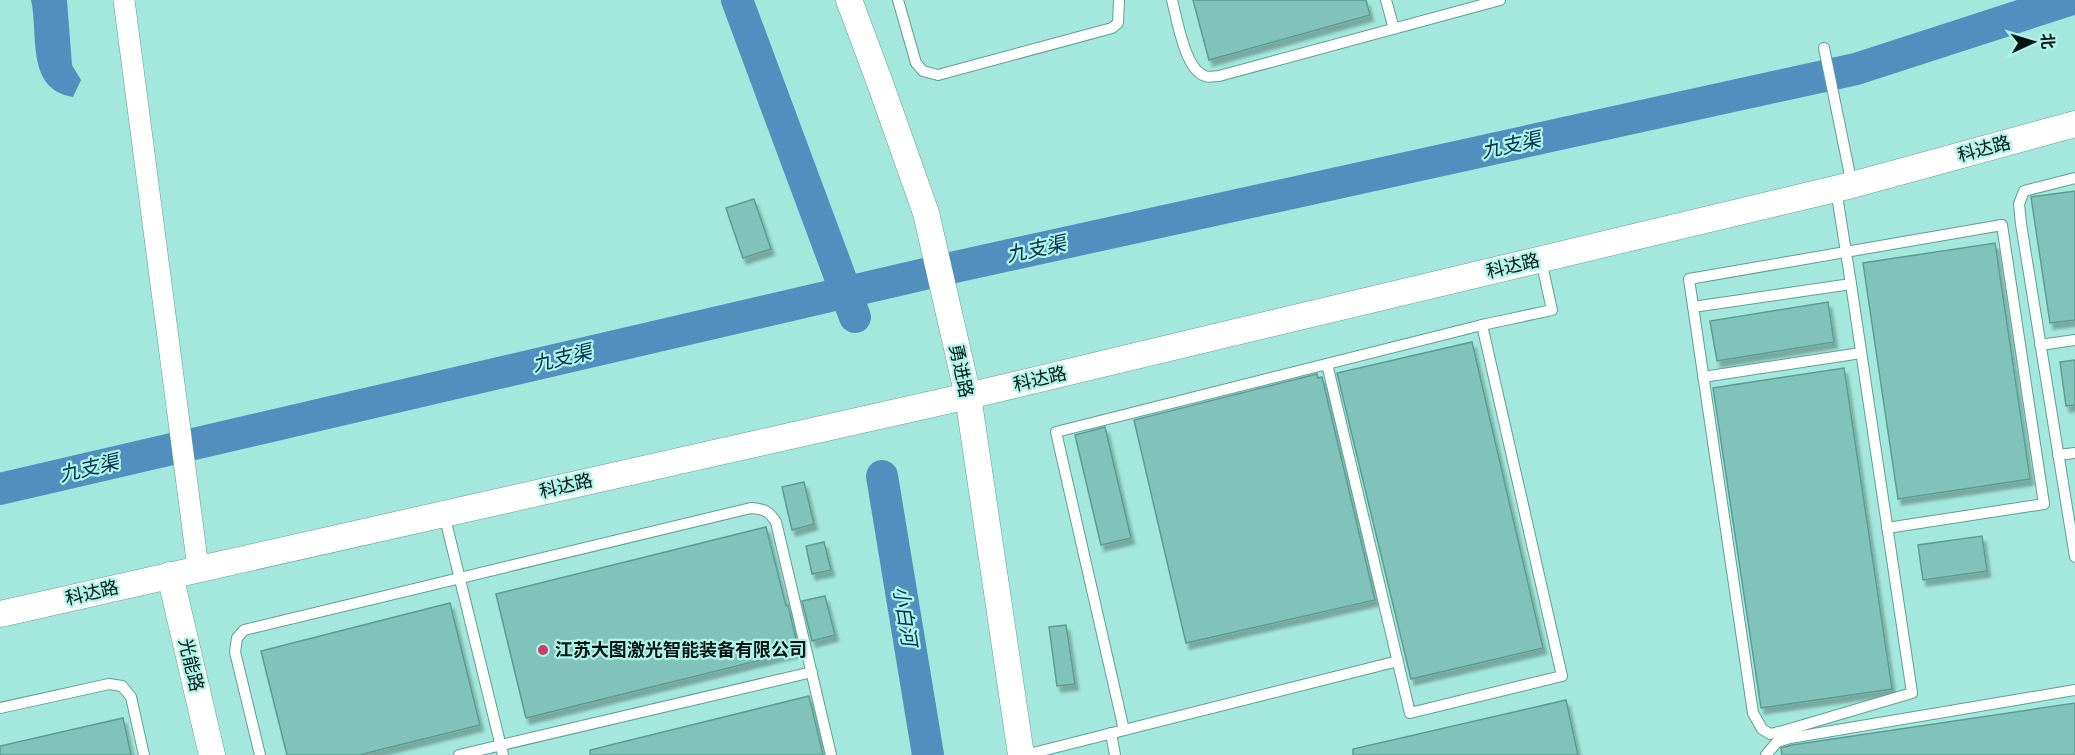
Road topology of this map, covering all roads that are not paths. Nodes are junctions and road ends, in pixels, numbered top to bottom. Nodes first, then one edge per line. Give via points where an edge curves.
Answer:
1 (124, 0) edge
2 (849, 0) edge
3 (898, 0) edge
4 (1119, 0) edge
5 (1172, 0) edge
6 (1386, 0) edge
7 (1500, 0) edge
8 (1394, 29) junction
9 (1824, 48) dead end
10 (2075, 124) edge
11 (2075, 178) edge
12 (1844, 187) junction
13 (1846, 251) junction
14 (1540, 260) junction
15 (1851, 284) junction
16 (1693, 307) junction
17 (1482, 326) junction
18 (2075, 340) edge
19 (2040, 345) junction
20 (1861, 353) junction
21 (1328, 364) junction
22 (1703, 377) junction
23 (968, 396) junction
24 (2075, 453) edge
25 (2058, 455) junction
26 (444, 513) junction
27 (1887, 528) junction
28 (2075, 557) edge
29 (198, 568) junction
30 (171, 575) junction
31 (460, 578) junction
32 (0, 614) edge
33 (1398, 661) junction
34 (812, 672) junction
35 (2075, 690) edge
36 (0, 708) edge
37 (1124, 730) junction
38 (1111, 733) junction
39 (502, 750) edge
40 (144, 755) edge
41 (212, 755) edge
42 (260, 755) edge
43 (459, 755) edge
44 (831, 755) edge
45 (1023, 755) edge
46 (1115, 755) edge
47 (1766, 755) edge

1 - 29 street
2 - 23 street, 勇进路 via 926,213
3 - 4 lane via 916,63 923,71 938,75 1112,28 1119,24
5 - 8 lane via 1189,60 1206,77
6 - 8 lane
7 - 8 lane
9 - 12 lane via 1843,139
10 - 12 street, 科达路
11 - 19 lane via 2024,191 2019,204
12 - 13 lane
12 - 14 street, 科达路
13 - 15 lane
13 - 16 lane via 1689,279
13 - 27 lane via 2002,225 2043,492 2044,504
14 - 17 lane via 1552,310
14 - 23 street, 科达路
15 - 16 lane
15 - 20 lane
16 - 22 lane
17 - 21 lane
17 - 33 lane via 1562,676 1410,713
18 - 19 lane
19 - 25 lane
20 - 22 lane
20 - 27 lane
21 - 33 lane
21 - 37 lane via 1056,432
22 - 27 lane via 1753,713 1762,729 1770,734 1912,693
23 - 26 street, 科达路
23 - 45 street, 勇进路
24 - 25 lane
25 - 28 lane
26 - 29 street, 科达路
26 - 31 lane
29 - 30 street, 科达路
30 - 32 street, 科达路
30 - 41 street, 光能路
31 - 34 lane via 751,508 763,509 776,522
31 - 39 lane
31 - 42 lane via 244,630 237,638 235,652
33 - 37 lane
34 - 39 lane
34 - 44 lane
35 - 47 lane via 1790,738 1777,742
36 - 40 lane via 109,684 122,686 131,697
37 - 38 lane
38 - 45 lane
38 - 46 lane
39 - 43 lane

